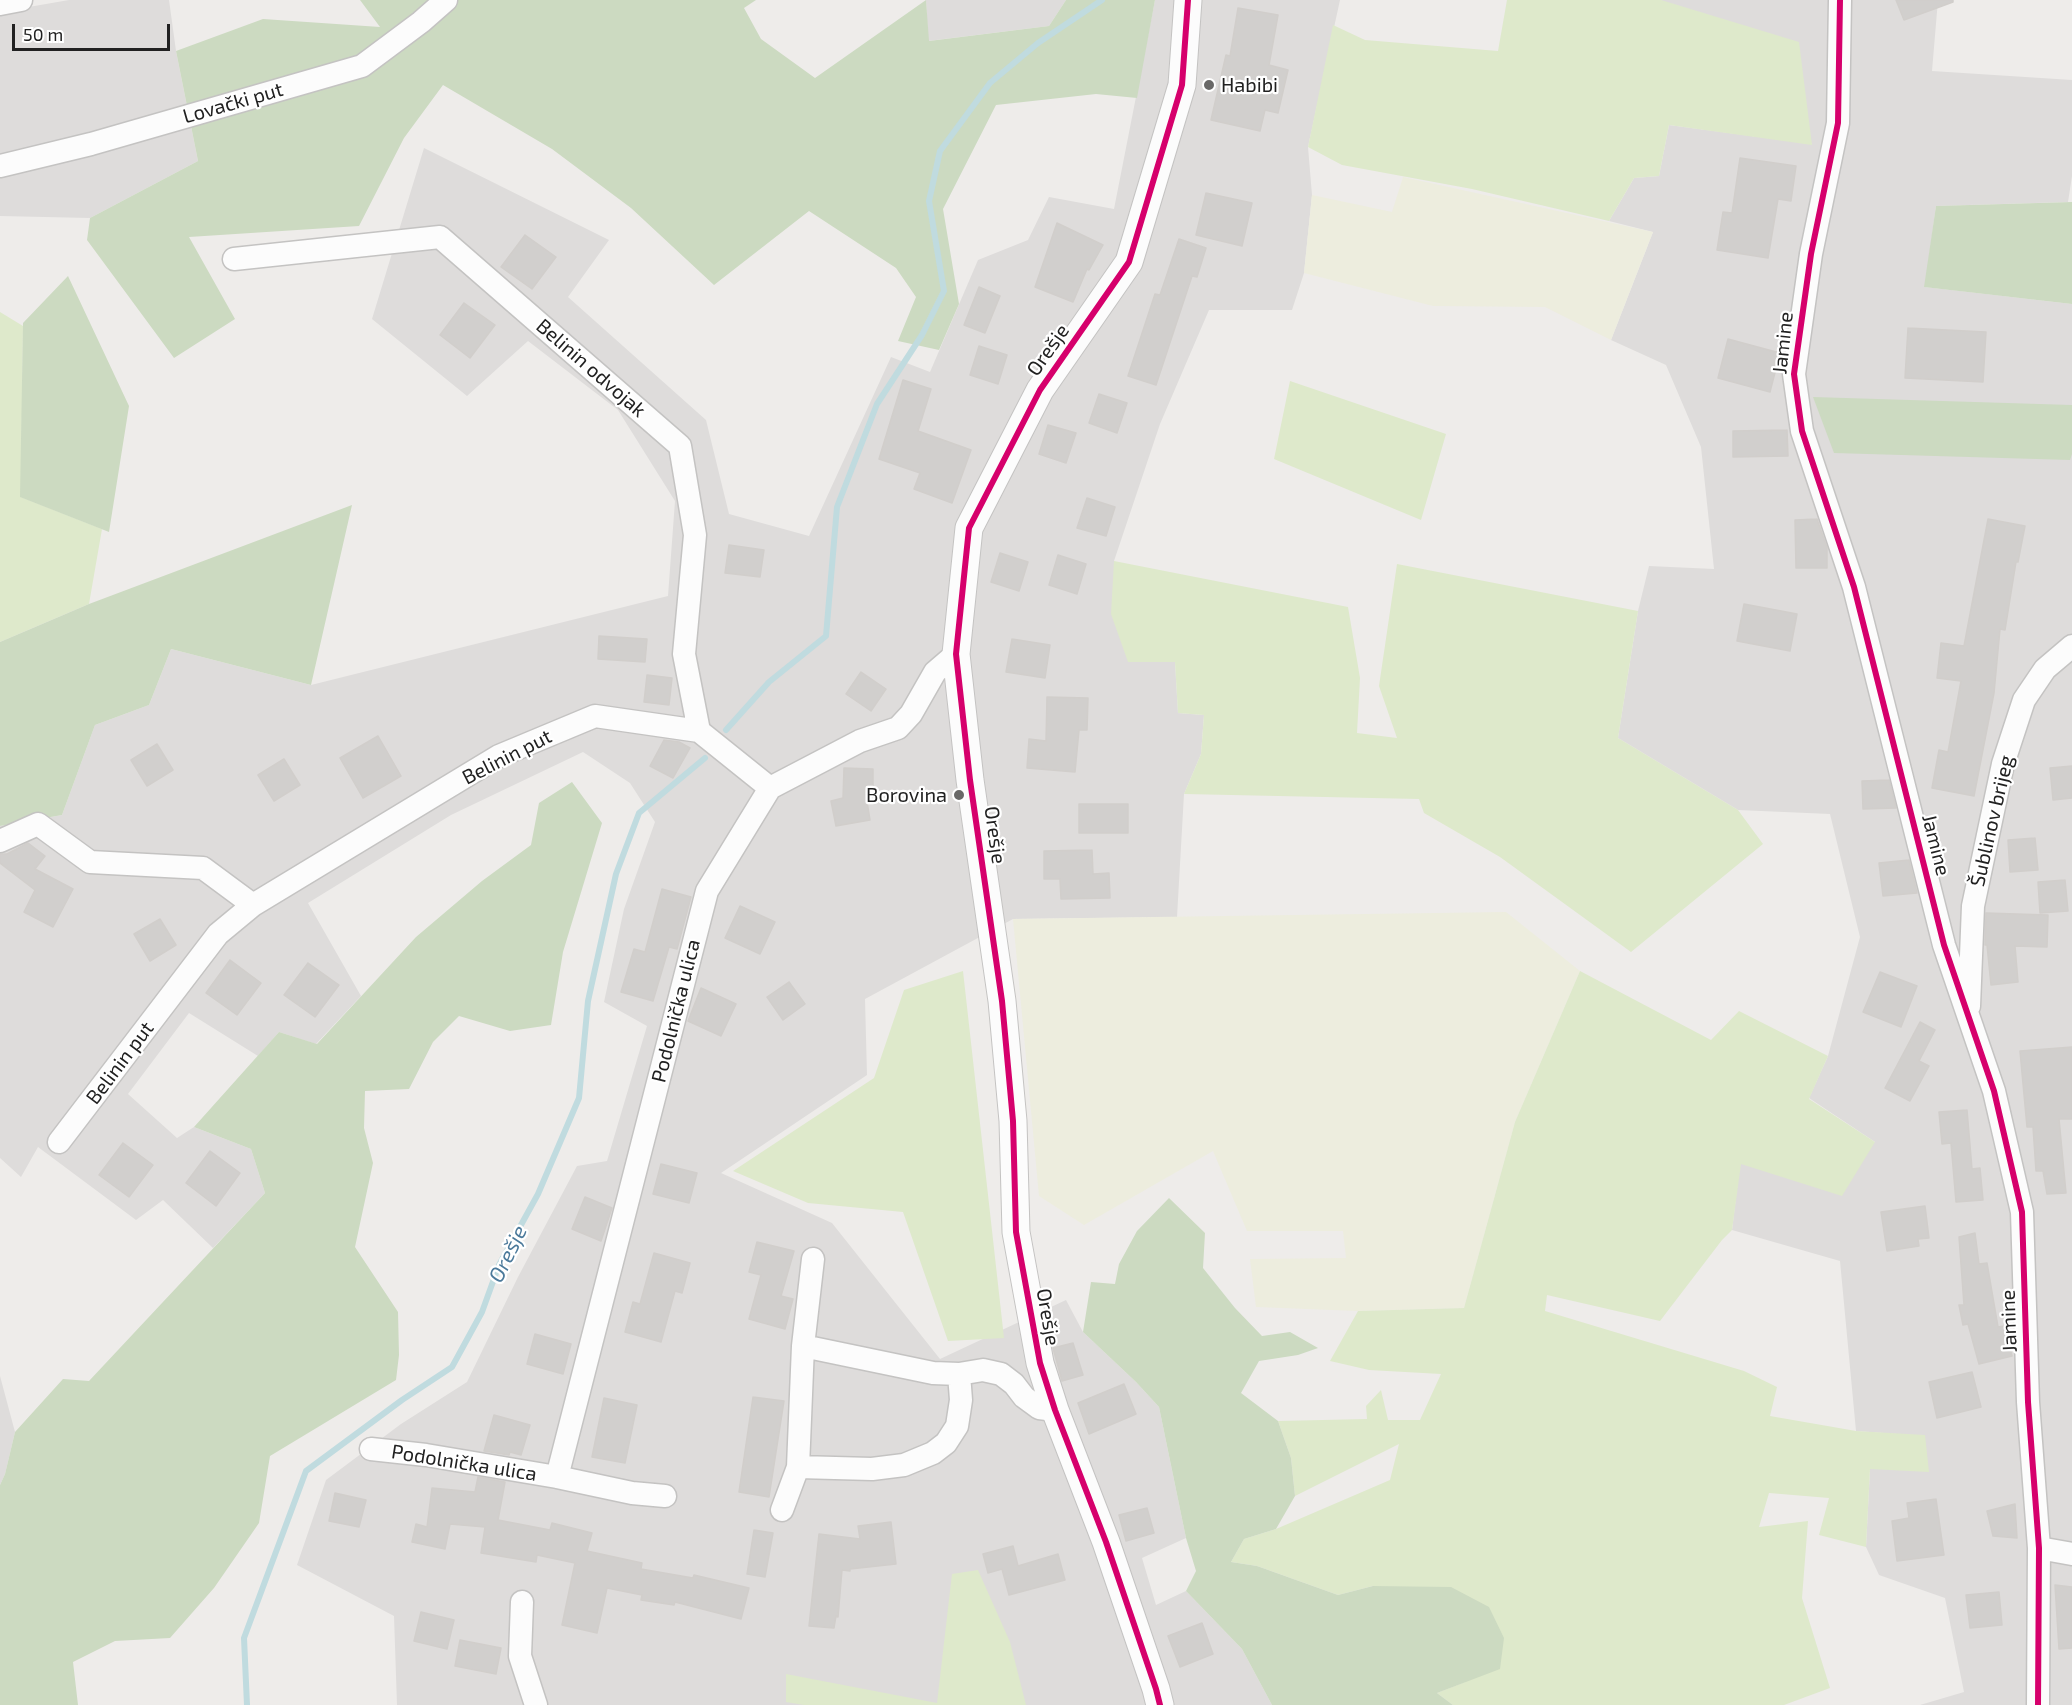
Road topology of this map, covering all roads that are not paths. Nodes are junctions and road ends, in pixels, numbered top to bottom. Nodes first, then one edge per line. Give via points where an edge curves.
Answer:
1 (21, 0) edge
2 (446, 0) edge
3 (1188, 0) edge
4 (1840, 0) edge
5 (0, 4) edge
6 (0, 166) edge
7 (234, 259) dead end
8 (2072, 646) edge
9 (956, 654) junction
10 (699, 731) junction
11 (770, 788) junction
12 (0, 841) edge
13 (252, 905) junction
14 (1969, 1016) junction
15 (59, 1142) dead end
16 (813, 1259) dead end
17 (802, 1346) junction
18 (959, 1374) junction
19 (1055, 1410) junction
20 (371, 1449) dead end
21 (798, 1467) junction
22 (557, 1477) junction
23 (665, 1496) dead end
24 (782, 1510) dead end
25 (2039, 1548) junction
26 (2072, 1554) edge
27 (522, 1602) dead end
28 (536, 1705) edge
29 (1160, 1705) edge
30 (2038, 1705) edge

1 - 5 street
2 - 6 street, Lovački put via 362,66 91,144
3 - 9 street, Orešje via 1182,85 1129,261 1040,390 969,528
4 - 14 street, Jamine via 1838,123 1810,254 1794,374 1802,431 1854,587 1944,945
7 - 10 street, Belinin odvojak via 440,237 680,446 695,534 684,654
8 - 14 street, Šublinov brijeg via 2046,669 2024,700 2003,765 1973,906
9 - 11 street via 935,672 911,714 898,728 860,741
9 - 19 street, Orešje via 1002,1000 1013,1121 1016,1232 1040,1363
10 - 11 street
10 - 13 street, Belinin put via 595,716 499,756
11 - 22 street, Podolnička ulica via 707,891
12 - 13 street via 38,824 90,862 203,868
13 - 15 street, Belinin put via 218,934
14 - 25 street, Jamine via 1994,1090 2022,1212 2028,1402
16 - 17 street
17 - 18 street via 933,1373
17 - 21 street
18 - 19 street via 983,1370 1001,1374 1039,1408
18 - 21 street via 957,1426 946,1443 933,1453 904,1465 872,1469
19 - 29 street, Orešje via 1106,1542
20 - 22 street, Podolnička ulica
21 - 24 street
22 - 23 street, Podolnička ulica
25 - 26 street
25 - 30 street, Jamine
27 - 28 street via 520,1656

